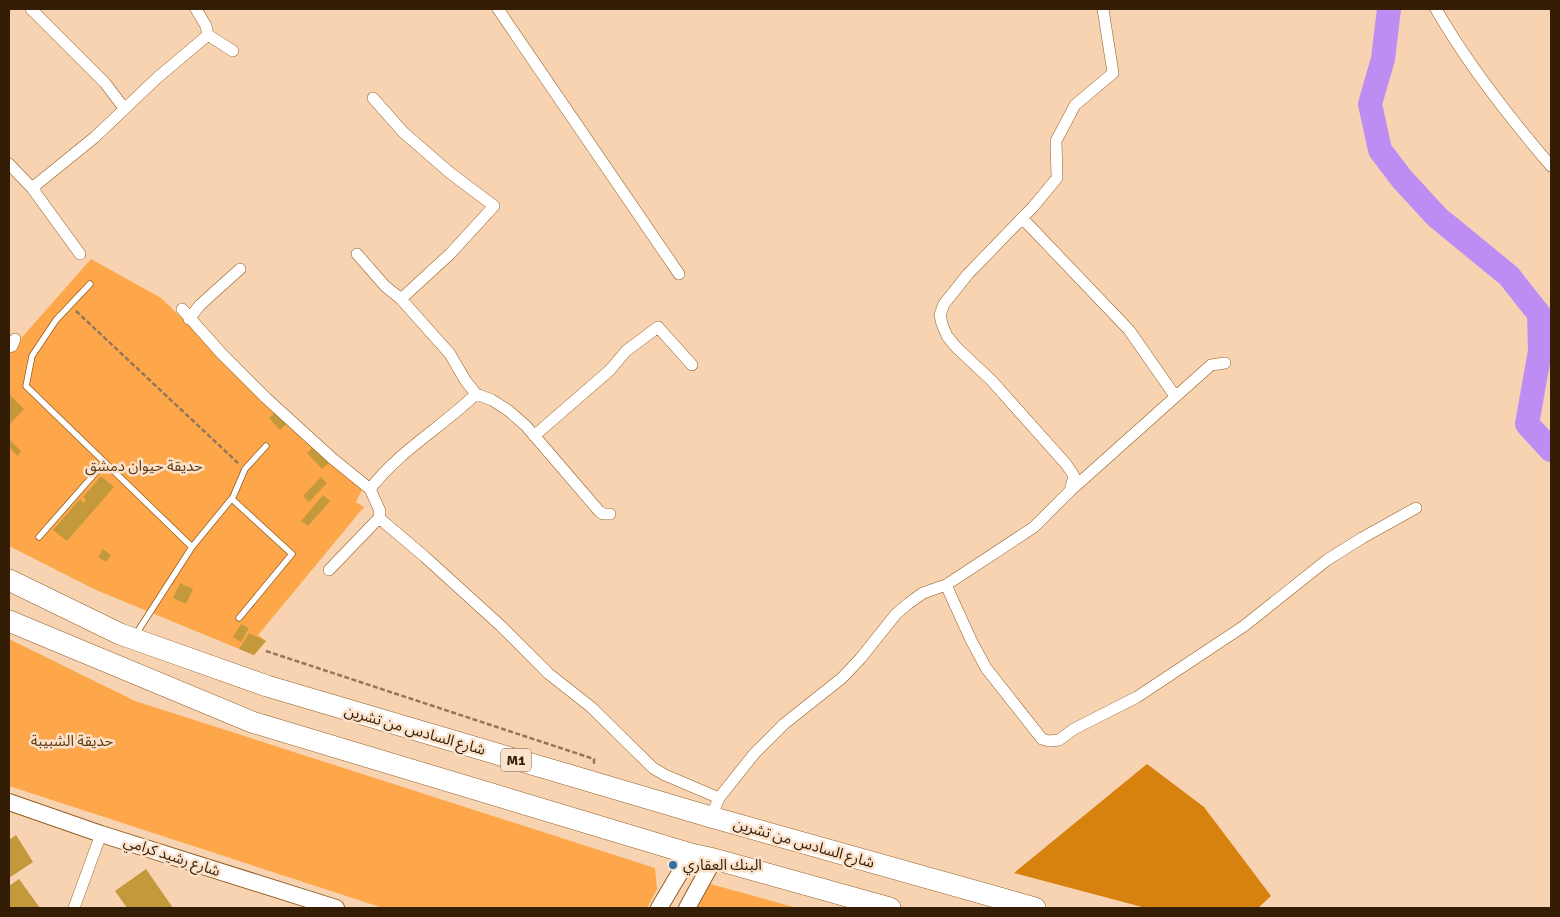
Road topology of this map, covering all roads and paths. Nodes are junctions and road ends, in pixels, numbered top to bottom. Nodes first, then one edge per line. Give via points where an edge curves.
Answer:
1 (31, 9) edge
2 (498, 9) edge
3 (1103, 9) edge
4 (1436, 9) edge
5 (202, 11) edge
6 (208, 35) junction
7 (233, 51) dead end
8 (373, 98) dead end
9 (124, 108) junction
10 (9, 164) edge
11 (1551, 166) edge
12 (32, 188) junction
13 (1022, 218) junction
14 (80, 254) dead end
15 (356, 254) dead end
16 (240, 269) dead end
17 (679, 274) dead end
18 (90, 284) dead end
19 (401, 299) junction
20 (70, 305) junction
21 (1225, 363) dead end
22 (692, 365) dead end
23 (476, 394) junction
24 (1175, 396) junction
25 (534, 436) junction
26 (266, 446) dead end
27 (105, 462) junction
28 (245, 469) junction
29 (370, 489) junction
30 (1070, 491) junction
31 (232, 499) junction
32 (1416, 508) dead end
33 (610, 514) dead end
34 (379, 518) junction
35 (39, 536) dead end
36 (192, 547) junction
37 (329, 570) dead end
38 (9, 580) edge
39 (946, 585) junction
40 (239, 618) dead end
41 (9, 621) edge
42 (134, 638) junction
43 (266, 651) dead end
44 (597, 784) junction
45 (719, 798) junction
46 (9, 802) edge
47 (711, 817) junction
48 (101, 834) junction
49 (691, 854) junction
50 (714, 858) junction
51 (74, 908) edge
52 (336, 908) edge
53 (659, 908) edge
54 (687, 908) edge
55 (890, 908) edge
56 (1035, 908) edge

1 - 9 street via 105,84
2 - 17 street
3 - 13 street via 1113,73 1074,105 1056,141 1057,178
4 - 11 street via 1506,111
5 - 6 street
6 - 7 street
6 - 9 street
8 - 19 street via 403,132 494,206 450,254
9 - 12 street via 95,137
10 - 12 street
12 - 14 street
13 - 24 street via 1129,330
13 - 30 street via 968,274 944,304 940,315 947,336 1066,464 1074,476
15 - 19 street
16 - 29 street via 200,305 185,314 266,398
18 - 20 lane
19 - 23 street via 450,354
20 - 27 lane via 32,356 26,386
20 - 28 path
21 - 24 street via 1211,365
22 - 25 street via 658,327 626,351 610,370
23 - 25 street via 509,411
23 - 29 street via 402,456
24 - 30 street
25 - 33 street via 598,511
26 - 28 lane
27 - 35 lane
27 - 36 lane
28 - 31 lane
29 - 34 street via 380,511
30 - 39 street via 1034,526
31 - 36 lane
31 - 40 lane via 292,554
32 - 39 street via 1327,560 1244,626 1137,697 1059,740 1042,739 986,668
34 - 37 street
34 - 45 street via 501,626 549,674 592,707 653,768
36 - 42 lane
38 - 42 highway, شارع السادس من تشرين / M1
39 - 45 street via 909,602 896,614 848,672 784,724 742,768
41 - 49 highway via 252,722
42 - 44 highway, شارع السادس من تشرين / M1 via 267,686
43 - 44 path via 594,759
44 - 47 highway, شارع السادس من تشرين / M1
45 - 47 street
46 - 48 main road, شارع رشيد كرامي
47 - 56 highway, شارع السادس من تشرين / M1
48 - 51 street
48 - 52 main road, شارع رشيد كرامي
49 - 50 highway
49 - 53 main road
50 - 54 main road
50 - 55 highway

